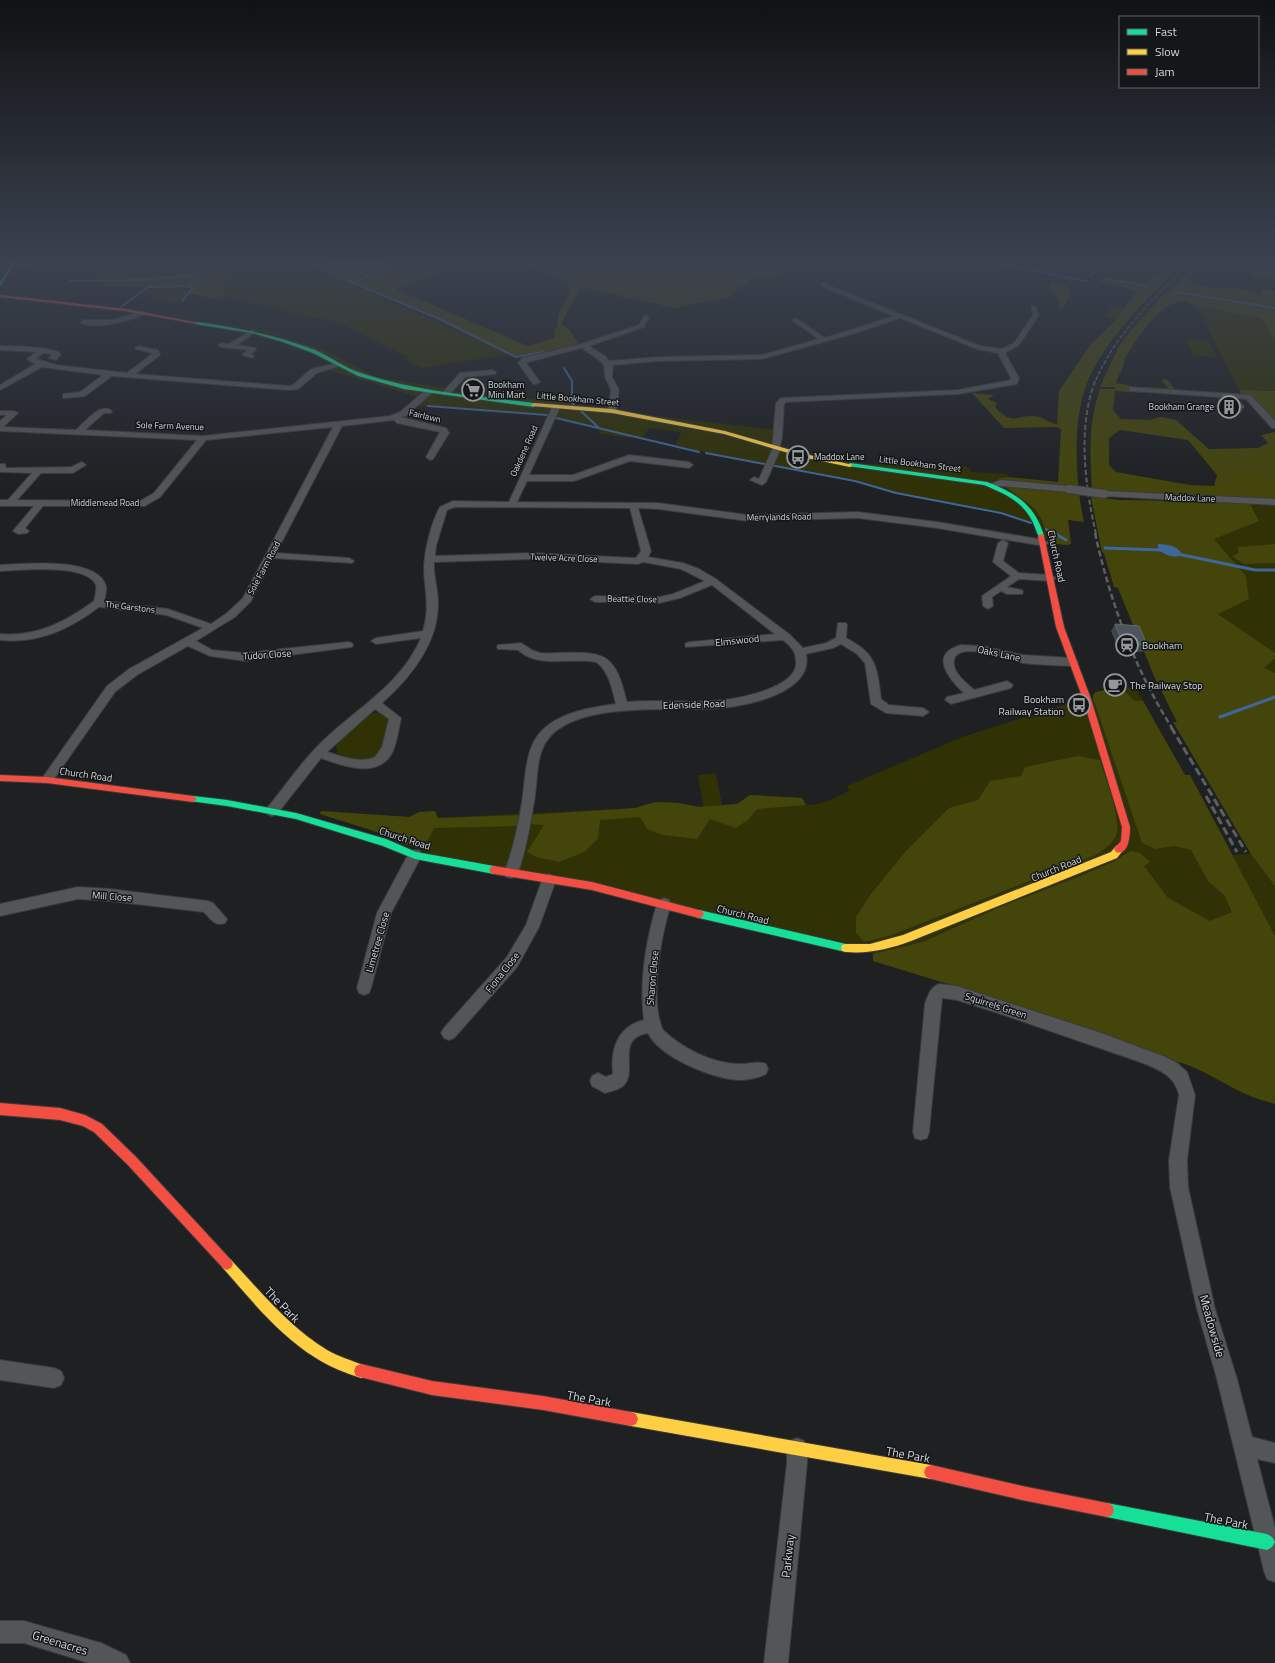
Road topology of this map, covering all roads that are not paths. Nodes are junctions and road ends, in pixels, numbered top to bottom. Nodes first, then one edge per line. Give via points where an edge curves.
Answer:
1 (246, 336) edge
2 (264, 336) edge
3 (617, 336) edge
4 (818, 336) edge
5 (838, 336) edge
6 (949, 336) edge
7 (1023, 336) edge
8 (824, 340) junction
9 (220, 345) dead end
10 (230, 346) junction
11 (583, 346) junction
12 (0, 348) edge
13 (138, 348) dead end
14 (41, 351) junction
15 (1002, 351) junction
16 (250, 356) dead end
17 (52, 358) dead end
18 (41, 364) junction
19 (338, 365) junction
20 (608, 366) junction
21 (492, 372) dead end
22 (111, 374) junction
23 (129, 375) junction
24 (536, 382) dead end
25 (0, 388) edge
26 (1132, 389) dead end
27 (430, 391) junction
28 (446, 393) junction
29 (66, 396) dead end
30 (556, 407) junction
31 (108, 411) dead end
32 (612, 411) junction
33 (0, 413) edge
34 (395, 418) junction
35 (0, 425) edge
36 (338, 425) junction
37 (1275, 426) edge
38 (0, 429) edge
39 (78, 432) junction
40 (203, 438) junction
41 (776, 448) junction
42 (430, 457) dead end
43 (689, 464) dead end
44 (82, 465) dead end
45 (2, 466) dead end
46 (39, 471) junction
47 (523, 478) junction
48 (754, 480) dead end
49 (992, 485) junction
50 (1275, 502) edge
51 (0, 503) edge
52 (10, 503) junction
53 (41, 503) junction
54 (512, 504) junction
55 (634, 506) junction
56 (1032, 512) joint
57 (24, 531) dead end
58 (1044, 543) junction
59 (1003, 544) dead end
60 (271, 555) junction
61 (429, 559) junction
62 (642, 559) junction
63 (349, 561) dead end
64 (0, 568) edge
65 (1017, 576) junction
66 (1051, 578) junction
67 (713, 581) junction
68 (1001, 587) junction
69 (1018, 592) dead end
70 (595, 599) dead end
71 (99, 602) junction
72 (988, 606) dead end
73 (842, 625) dead end
74 (212, 628) junction
75 (428, 634) junction
76 (785, 636) junction
77 (0, 637) edge
78 (841, 640) junction
79 (376, 641) dead end
80 (189, 642) junction
81 (348, 645) dead end
82 (690, 645) dead end
83 (502, 647) dead end
84 (801, 652) junction
85 (1073, 662) junction
86 (1007, 684) dead end
87 (972, 694) junction
88 (951, 700) dead end
89 (375, 704) junction
90 (623, 707) junction
91 (923, 712) dead end
92 (318, 753) junction
93 (0, 778) edge
94 (47, 780) junction
95 (272, 811) junction
96 (415, 855) junction
97 (511, 874) junction
98 (549, 880) junction
99 (664, 904) junction
100 (0, 910) edge
101 (220, 919) dead end
102 (364, 988) dead end
103 (653, 1025) junction
104 (449, 1033) dead end
105 (760, 1069) dead end
106 (1182, 1079) joint
107 (598, 1081) dead end
108 (0, 1109) edge
109 (921, 1132) dead end
110 (0, 1370) edge
111 (54, 1378) dead end
112 (1244, 1446) junction
113 (796, 1448) junction
114 (1275, 1453) edge
115 (1267, 1542) junction
116 (1275, 1571) edge
117 (0, 1632) edge
118 (118, 1663) edge
119 (776, 1663) edge

1 - 10 street
2 - 19 street, Little Bookham Street via 300,346
3 - 11 street
4 - 8 street
5 - 8 street
6 - 15 street via 979,348
7 - 15 street via 1018,343
8 - 20 street via 762,357 626,361 613,362
9 - 10 street
10 - 16 street via 254,349 246,355
11 - 20 street via 602,358
11 - 24 street via 525,360 522,363
12 - 14 street via 34,348
13 - 23 street via 156,351 156,355
14 - 17 street via 57,354
14 - 18 street via 31,359
15 - 41 street via 1001,354 1015,378 1014,382 958,392 784,400 780,403
18 - 22 street
18 - 25 street
19 - 23 street via 314,371 296,387 289,388
19 - 27 street, Little Bookham Street via 383,382
20 - 32 street via 608,379 615,390
21 - 28 street via 463,375
22 - 23 street
22 - 29 street via 82,394
26 - 37 street via 1248,397
27 - 28 street, Little Bookham Street
27 - 34 street
28 - 30 street, Little Bookham Street
30 - 32 street, Little Bookham Street
30 - 47 street, Oakdene Road
31 - 39 street via 102,411
32 - 41 street, Little Bookham Street via 719,432
33 - 35 street via 14,413
34 - 36 street
34 - 42 street, Fairlawn via 443,430 445,433
36 - 40 street, Sole Farm Avenue
36 - 60 street, Sole Farm Road
38 - 39 street, Sole Farm Avenue
39 - 40 street, Sole Farm Avenue
40 - 53 street, Middlemead Road via 157,496 151,500 132,504
41 - 48 street via 762,482
41 - 49 street, Little Bookham Street via 838,463 974,480
43 - 47 street via 629,458 574,478
44 - 46 street via 73,470
45 - 46 street via 2,470
46 - 52 street
47 - 54 street, Oakdene Road
49 - 50 street, Maddox Lane, bridge via 1001,482 1105,494
49 - 56 street, Little Bookham Street via 1017,497
51 - 52 street, Middlemead Road
52 - 53 street, Middlemead Road
53 - 57 street via 18,530
54 - 55 street, Merrylands Road
54 - 61 street, Merrylands Road via 447,505 441,513 433,535
55 - 58 street, Merrylands Road via 670,507 748,518 871,516
55 - 62 street via 646,551
56 - 58 street, Church Road
58 - 66 street, Church Road
59 - 65 street via 998,562
60 - 63 street
60 - 74 street, Sole Farm Road via 247,599 231,615
61 - 62 street, Twelve Acre Close via 532,556 633,562
61 - 75 street via 432,601
62 - 67 street via 688,568
64 - 71 street, The Garstons via 64,567 84,571 98,579 101,585
65 - 66 street
65 - 68 street
66 - 85 street, Church Road via 1060,626
67 - 70 street, Beattie Close via 659,600
67 - 76 street
68 - 69 street via 1006,591
68 - 72 street via 986,596
71 - 74 street, The Garstons via 106,606 168,612
71 - 77 street via 77,619 54,630 28,637
73 - 78 street
74 - 80 street, Sole Farm Road
75 - 79 street
75 - 89 street via 400,682
76 - 82 street, Elmswood
76 - 84 street
78 - 84 street via 829,646
78 - 91 street via 867,655 871,665 875,701 886,709
80 - 81 street, Tudor Close via 210,653 245,657
80 - 94 street, Sole Farm Road via 133,672 111,689
83 - 90 street via 521,646 536,655 550,657 586,657 602,660 609,668
84 - 90 street, Edenside Road via 802,665 798,677 772,692 721,704
85 - 87 street, Oaks Lane via 1031,660 973,648 959,648 950,655 950,668 953,676
85 - 99 street, Church Road via 1087,699 1126,827 1125,842 1114,855 907,938 863,950 791,937
86 - 87 street
87 - 88 street
89 - 92 street
89 - 92 street via 395,718 386,754 377,762 359,765
90 - 97 street, Edenside Road via 565,721 550,729 542,738 534,759 528,802
92 - 95 street
93 - 94 street, Church Road
94 - 95 street, Church Road
95 - 96 street, Church Road via 321,822
96 - 97 street, Church Road
96 - 102 street, Limetree Close via 384,913
97 - 98 street, Church Road
98 - 99 street, Church Road via 592,886
98 - 104 street, Fiona Close via 532,927 512,962
99 - 103 street, Sharon Close via 659,915 650,980 649,1013
100 - 101 street, Mill Close via 78,893 208,907
103 - 105 street, Sharon Close via 657,1034 680,1052 712,1068 738,1072
103 - 107 street via 635,1030 622,1044 619,1056 621,1076 616,1082 605,1085
106 - 109 street, Squirrels Green via 1154,1061 1072,1029 957,993 939,991 933,1004
106 - 112 street, Meadowside via 1187,1095 1178,1160 1179,1187 1206,1309
108 - 113 street, The Park via 60,1114 85,1121 98,1128 273,1314 300,1340 346,1367 432,1388 543,1403
110 - 111 street
112 - 114 street
112 - 115 street, Meadowside
113 - 115 street, The Park via 932,1472 1022,1493
113 - 119 street, Parkway via 789,1554
115 - 116 street, Meadowside
117 - 118 street, Greenacres via 24,1632 101,1655

